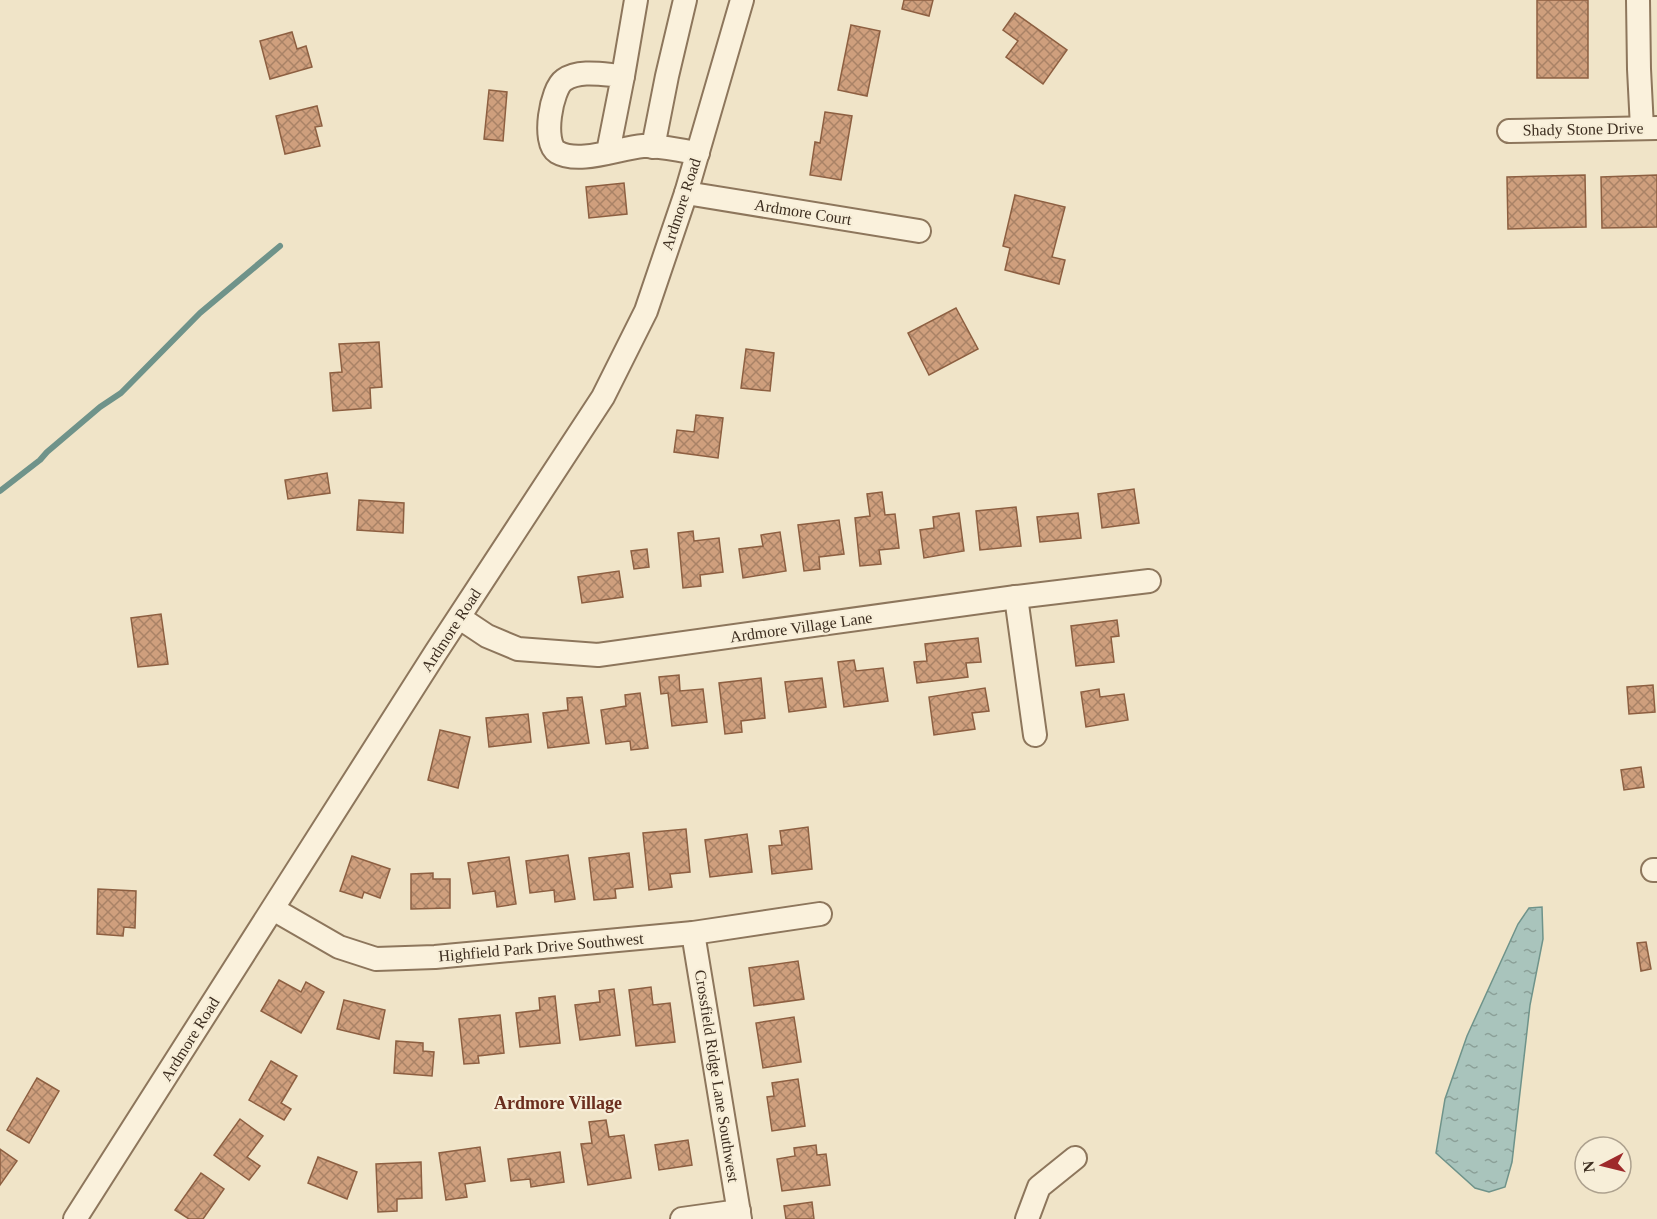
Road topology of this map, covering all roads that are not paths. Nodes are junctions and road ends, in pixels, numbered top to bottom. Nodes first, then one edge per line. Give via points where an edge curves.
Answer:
1 (636, 0) edge
2 (685, 0) edge
3 (742, 0) edge
4 (1638, 0) edge
5 (623, 76) junction
6 (1649, 128) edge
7 (1509, 131) dead end
8 (653, 147) junction
9 (608, 152) junction
10 (698, 153) junction
11 (686, 193) junction
12 (919, 231) dead end
13 (1149, 581) dead end
14 (1016, 597) junction
15 (460, 618) junction
16 (1035, 735) dead end
17 (273, 909) junction
18 (820, 914) dead end
19 (693, 933) junction
20 (1075, 1158) dead end
21 (739, 1215) edge
22 (75, 1219) edge
23 (682, 1219) edge
24 (1027, 1219) edge

1 - 5 street
2 - 8 street
3 - 10 street, Ardmore Road
4 - 6 street via 1638,69
5 - 9 street
5 - 9 street via 587,74 563,81 550,119 550,143 555,151 578,158
6 - 7 street, Shady Stone Drive
8 - 9 street
8 - 10 street
10 - 11 street, Ardmore Road
11 - 12 street, Ardmore Court
11 - 15 street, Ardmore Road via 646,312 603,397
13 - 14 street, Ardmore Village Lane
14 - 15 street, Ardmore Village Lane via 598,655 518,649 487,636
14 - 16 street
15 - 17 street, Ardmore Road
17 - 19 street, Highfield Park Drive Southwest via 339,947 376,959
17 - 22 street, Ardmore Road
18 - 19 street, Highfield Park Drive Southwest
19 - 21 street, Crossfield Ridge Lane Southwest
20 - 24 street via 1039,1187
21 - 23 street

